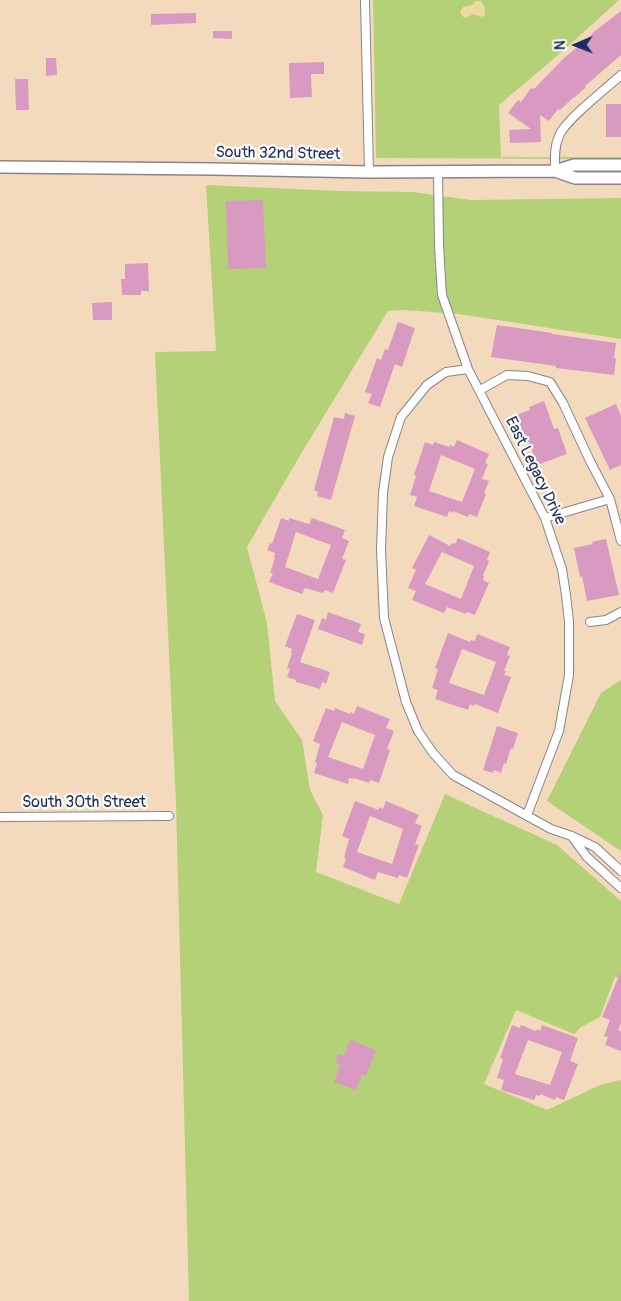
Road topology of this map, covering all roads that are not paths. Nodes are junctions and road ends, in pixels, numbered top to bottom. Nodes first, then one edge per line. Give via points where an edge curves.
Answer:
1 (365, 0) edge
2 (620, 78) edge
3 (621, 165) edge
4 (0, 168) edge
5 (555, 171) junction
6 (369, 172) junction
7 (438, 172) junction
8 (621, 178) edge
9 (468, 369) junction
10 (480, 390) junction
11 (610, 499) junction
12 (545, 518) junction
13 (621, 541) edge
14 (621, 612) edge
15 (590, 622) dead end
16 (527, 815) junction
17 (169, 816) dead end
18 (0, 817) edge
19 (572, 836) junction
20 (619, 869) edge
21 (609, 878) junction
22 (621, 888) edge

1 - 6 street
2 - 5 street via 560,133 556,143
3 - 5 main road, South 32nd Street via 574,165
4 - 6 main road, South 32nd Street
5 - 7 main road, South 32nd Street
5 - 8 main road, South 32nd Street via 575,178
6 - 7 main road, South 32nd Street
7 - 9 street, East Legacy Drive via 442,295
9 - 10 street, East Legacy Drive
9 - 16 street via 446,372 427,385 400,417 388,457 383,493 380,550 384,618 406,702 418,731 433,754 453,775
10 - 11 street via 507,375 550,382
10 - 12 street, East Legacy Drive
11 - 12 street
11 - 13 street
12 - 16 street, East Legacy Drive via 562,570 566,595 569,675 559,731
14 - 15 street via 606,620
16 - 19 street via 551,829
17 - 18 street, South 30th Street
19 - 20 street via 595,847
19 - 21 street via 586,857
20 - 21 street
21 - 22 street

